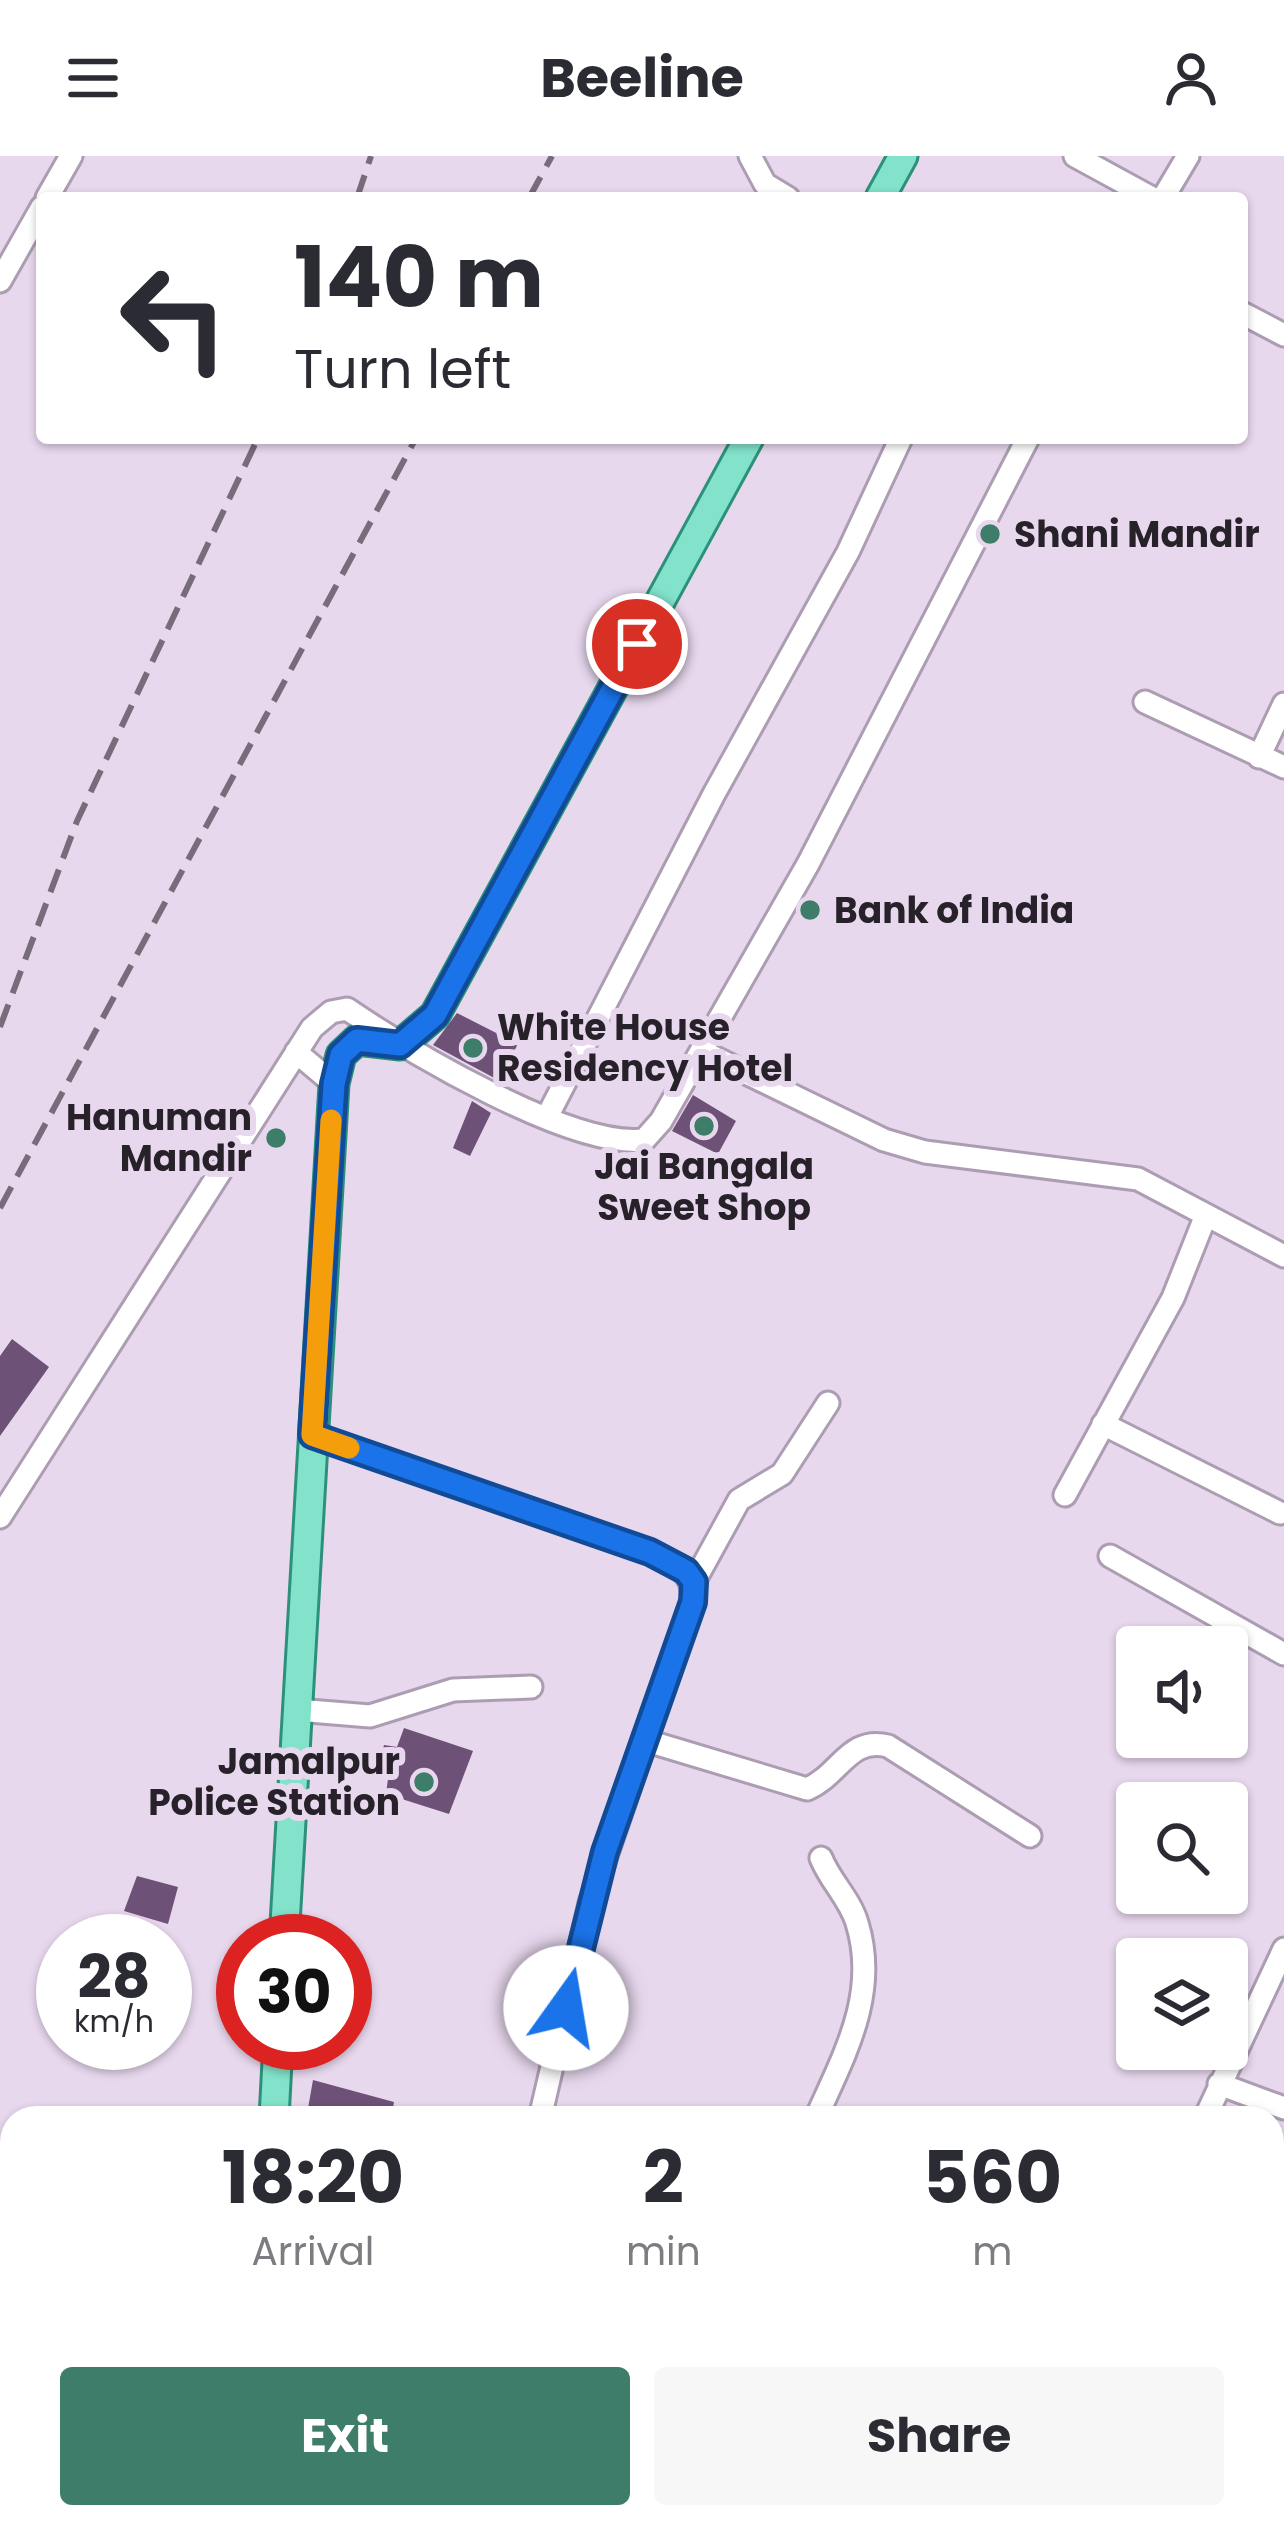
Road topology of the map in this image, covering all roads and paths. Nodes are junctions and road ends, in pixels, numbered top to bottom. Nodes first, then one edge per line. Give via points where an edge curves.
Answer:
1 (70, 156) edge
2 (750, 156) edge
3 (903, 156) edge
4 (1075, 156) edge
5 (1188, 156) edge
6 (50, 192) edge
7 (778, 192) edge
8 (883, 192) edge
9 (1142, 192) edge
10 (1167, 192) edge
11 (36, 218) edge
12 (0, 281) edge
13 (1248, 316) edge
14 (1284, 335) edge
15 (746, 444) edge
16 (898, 444) edge
17 (1025, 444) edge
18 (1145, 702) dead end
19 (1284, 704) edge
20 (1259, 757) junction
21 (1284, 767) edge
22 (400, 1045) junction
23 (701, 1051) junction
24 (296, 1052) junction
25 (334, 1084) junction
26 (547, 1117) junction
27 (1206, 1215) junction
28 (1284, 1256) edge
29 (828, 1403) dead end
30 (1103, 1424) junction
31 (312, 1435) junction
32 (1064, 1495) dead end
33 (1280, 1513) dead end
34 (0, 1517) edge
35 (1110, 1556) dead end
36 (694, 1582) junction
37 (1284, 1654) edge
38 (531, 1687) dead end
39 (297, 1710) junction
40 (644, 1740) junction
41 (1030, 1836) dead end
42 (821, 1858) dead end
43 (286, 1914) edge
44 (1284, 1949) edge
45 (277, 2070) edge
46 (1219, 2084) junction
47 (275, 2106) edge
48 (543, 2106) edge
49 (821, 2106) edge
50 (1209, 2106) edge
51 (1279, 2106) edge

1 - 6 street
2 - 7 street
3 - 8 main road
4 - 9 street
5 - 10 street
11 - 12 street
13 - 14 street
15 - 22 main road via 435,1015
16 - 26 street
17 - 23 street via 808,864
18 - 20 street
19 - 20 street
20 - 21 street
22 - 24 street via 347,1009 312,1028
22 - 25 main road via 357,1040 341,1055
22 - 26 street
23 - 26 street via 644,1140
23 - 27 street via 884,1141 1096,1170 1138,1180
24 - 25 street
24 - 34 street
25 - 31 main road
27 - 28 street
27 - 30 street via 1173,1298
29 - 36 street via 782,1474 739,1500
30 - 32 street
30 - 33 street
31 - 36 street via 650,1552
31 - 39 main road
35 - 37 street
36 - 40 street
38 - 39 street via 453,1690 370,1715
39 - 43 main road
40 - 41 street via 807,1789 855,1747 888,1746
40 - 48 street via 590,1903
42 - 49 street via 857,1922 863,1997
44 - 46 street
45 - 47 main road
46 - 50 street
46 - 51 street

